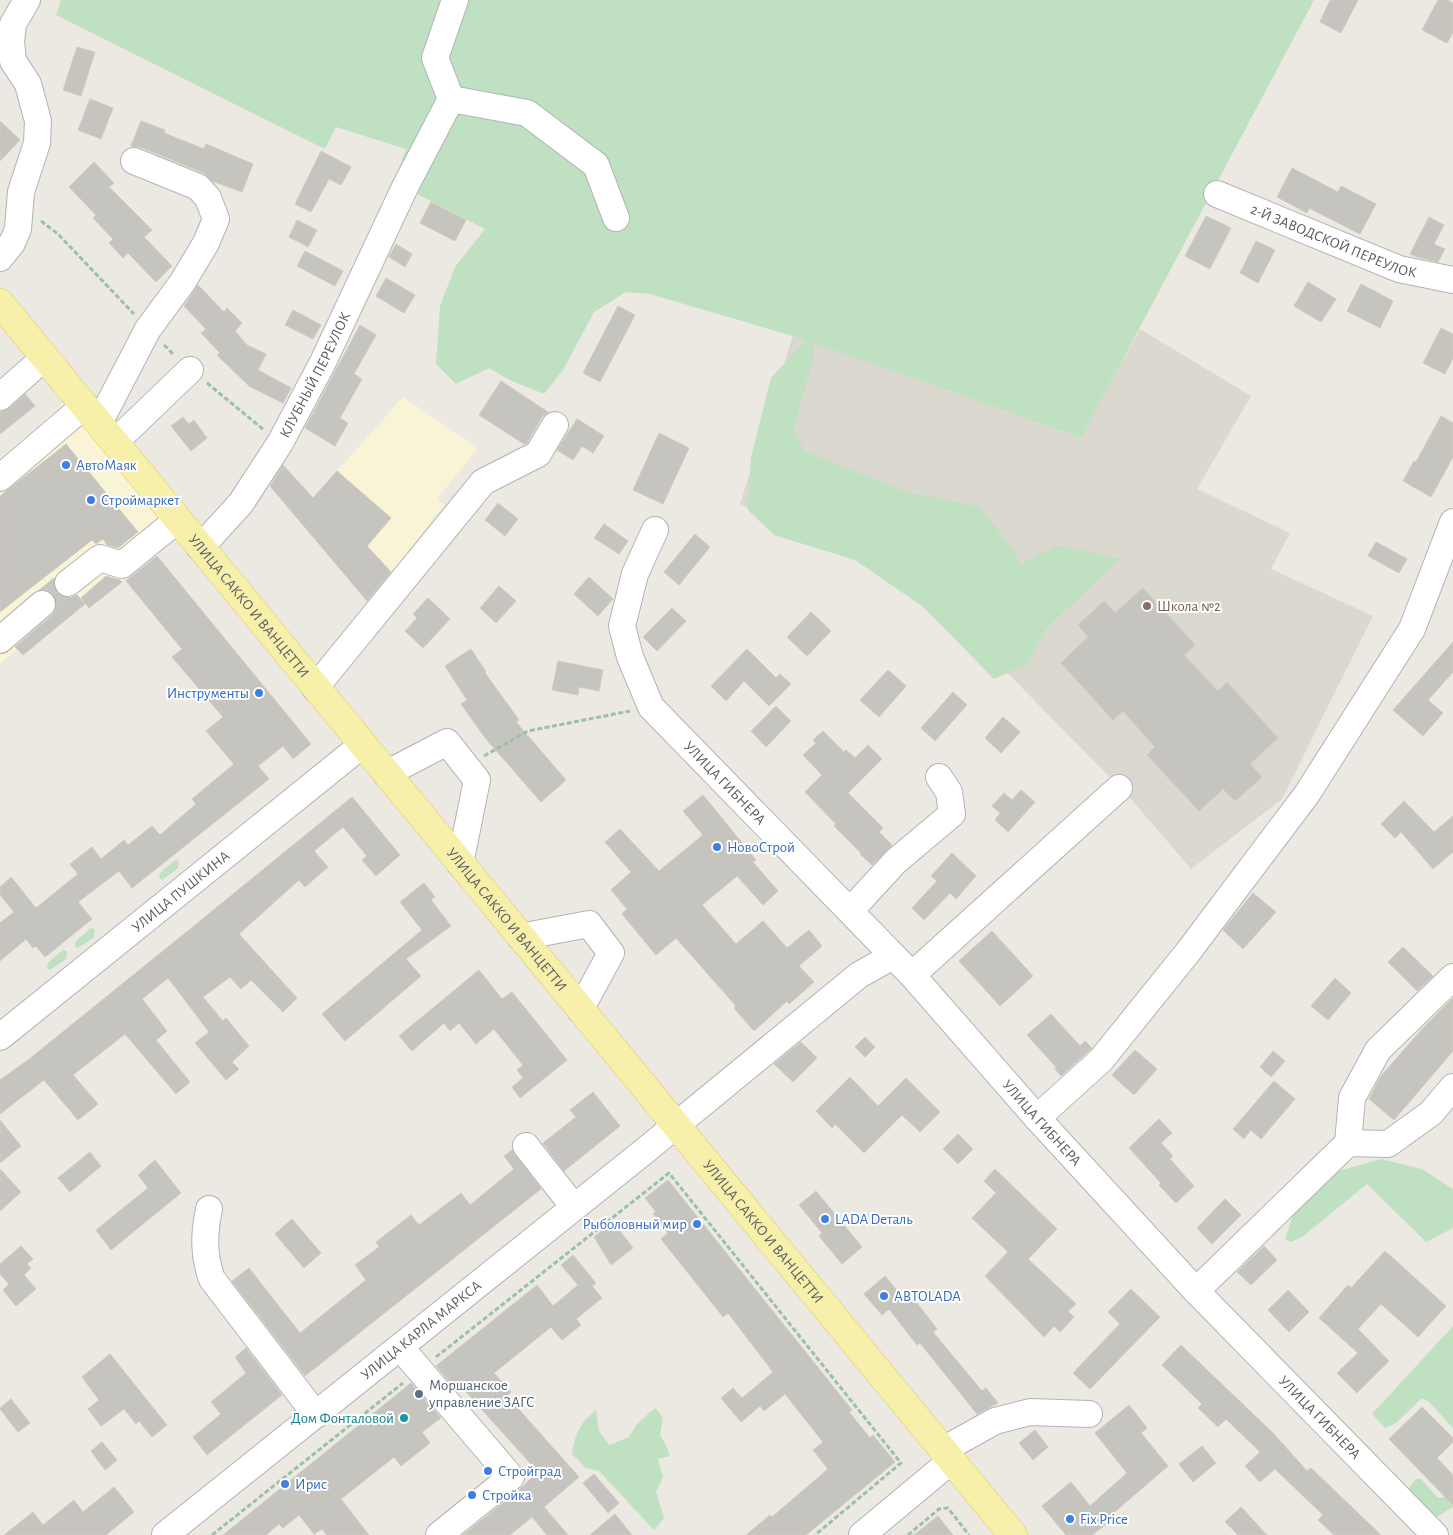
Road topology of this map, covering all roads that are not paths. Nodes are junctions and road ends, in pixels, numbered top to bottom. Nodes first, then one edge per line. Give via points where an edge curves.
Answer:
1 (26, 0) edge
2 (455, 0) edge
3 (451, 98) junction
4 (134, 161) dead end
5 (1217, 194) dead end
6 (616, 218) dead end
7 (0, 258) edge
8 (1453, 280) edge
9 (0, 304) edge
10 (45, 357) junction
11 (190, 370) dead end
12 (0, 397) edge
13 (99, 423) junction
14 (556, 424) dead end
15 (0, 478) edge
16 (177, 520) junction
17 (1453, 522) edge
18 (655, 530) dead end
19 (200, 548) junction
20 (68, 583) tunnel mouth
21 (42, 604) tunnel mouth
22 (0, 640) edge
23 (315, 688) junction
24 (362, 746) junction
25 (386, 774) junction
26 (939, 777) dead end
27 (1119, 788) dead end
28 (460, 864) junction
29 (850, 911) junction
30 (520, 937) junction
31 (893, 956) junction
32 (912, 975) junction
33 (1453, 977) edge
34 (580, 1010) junction
35 (0, 1036) edge
36 (1453, 1087) edge
37 (1037, 1118) junction
38 (676, 1125) junction
39 (1348, 1143) junction
40 (526, 1146) dead end
41 (574, 1207) junction
42 (209, 1209) dead end
43 (1196, 1291) junction
44 (400, 1347) junction
45 (1089, 1414) dead end
46 (316, 1415) junction
47 (947, 1455) junction
48 (165, 1535) edge
49 (438, 1535) edge
50 (862, 1535) edge
51 (1013, 1535) edge
52 (1436, 1535) edge

1 - 7 street via 14,24 11,42 14,61 28,84 38,121 36,143 21,192 18,229
2 - 3 street via 435,58
3 - 6 street via 527,113 596,165
3 - 19 street, КЛУБНЫЙ ПЕРЕУЛОК via 405,187 323,362 280,443 241,503
4 - 13 street via 198,187 208,198 216,219 182,283 148,329
5 - 8 street, 2-Й ЗАВОДСКОЙ ПЕРЕУЛОК via 1399,269
9 - 10 main road, УЛИЦА САККО И ВАНЦЕТТИ
10 - 12 street
10 - 13 main road, УЛИЦА САККО И ВАНЦЕТТИ
11 - 13 street
13 - 15 street
13 - 16 main road, УЛИЦА САККО И ВАНЦЕТТИ
14 - 23 street via 538,454 483,482
16 - 19 main road, УЛИЦА САККО И ВАНЦЕТТИ
16 - 20 street via 122,566 100,558
17 - 37 street via 1412,629 1307,794 1188,952 1101,1060
18 - 29 street, УЛИЦА ГИБНЕРА via 635,574 622,626 630,657 651,707
19 - 23 main road, УЛИЦА САККО И ВАНЦЕТТИ
21 - 22 street
23 - 24 main road, УЛИЦА САККО И ВАНЦЕТТИ
24 - 25 main road, УЛИЦА САККО И ВАНЦЕТТИ
24 - 35 street, УЛИЦА ПУШКИНА
25 - 28 main road, УЛИЦА САККО И ВАНЦЕТТИ
25 - 28 street via 447,742 477,780
26 - 29 street via 949,792 952,814 896,862
27 - 32 street
28 - 30 main road, УЛИЦА САККО И ВАНЦЕТТИ
29 - 31 street, УЛИЦА ГИБНЕРА
30 - 34 main road, УЛИЦА САККО И ВАНЦЕТТИ
30 - 34 street via 589,924 611,953
31 - 32 street, УЛИЦА ГИБНЕРА
31 - 38 street, УЛИЦА КАРЛА МАРКСА via 859,975
32 - 37 street, УЛИЦА ГИБНЕРА
33 - 39 street via 1378,1050 1352,1098
34 - 38 main road, УЛИЦА САККО И ВАНЦЕТТИ
36 - 39 street via 1432,1113 1388,1144
37 - 43 street, УЛИЦА ГИБНЕРА
38 - 41 street, УЛИЦА КАРЛА МАРКСА
38 - 47 main road, УЛИЦА САККО И ВАНЦЕТТИ
39 - 43 street
40 - 41 street
41 - 44 street, УЛИЦА КАРЛА МАРКСА
42 - 46 street via 204,1250 212,1279
43 - 52 street, УЛИЦА ГИБНЕРА
44 - 46 street, УЛИЦА КАРЛА МАРКСА
44 - 49 street via 511,1477
45 - 47 street via 1030,1412 994,1421
46 - 48 street, УЛИЦА КАРЛА МАРКСА
47 - 50 street
47 - 51 main road, УЛИЦА САККО И ВАНЦЕТТИ

